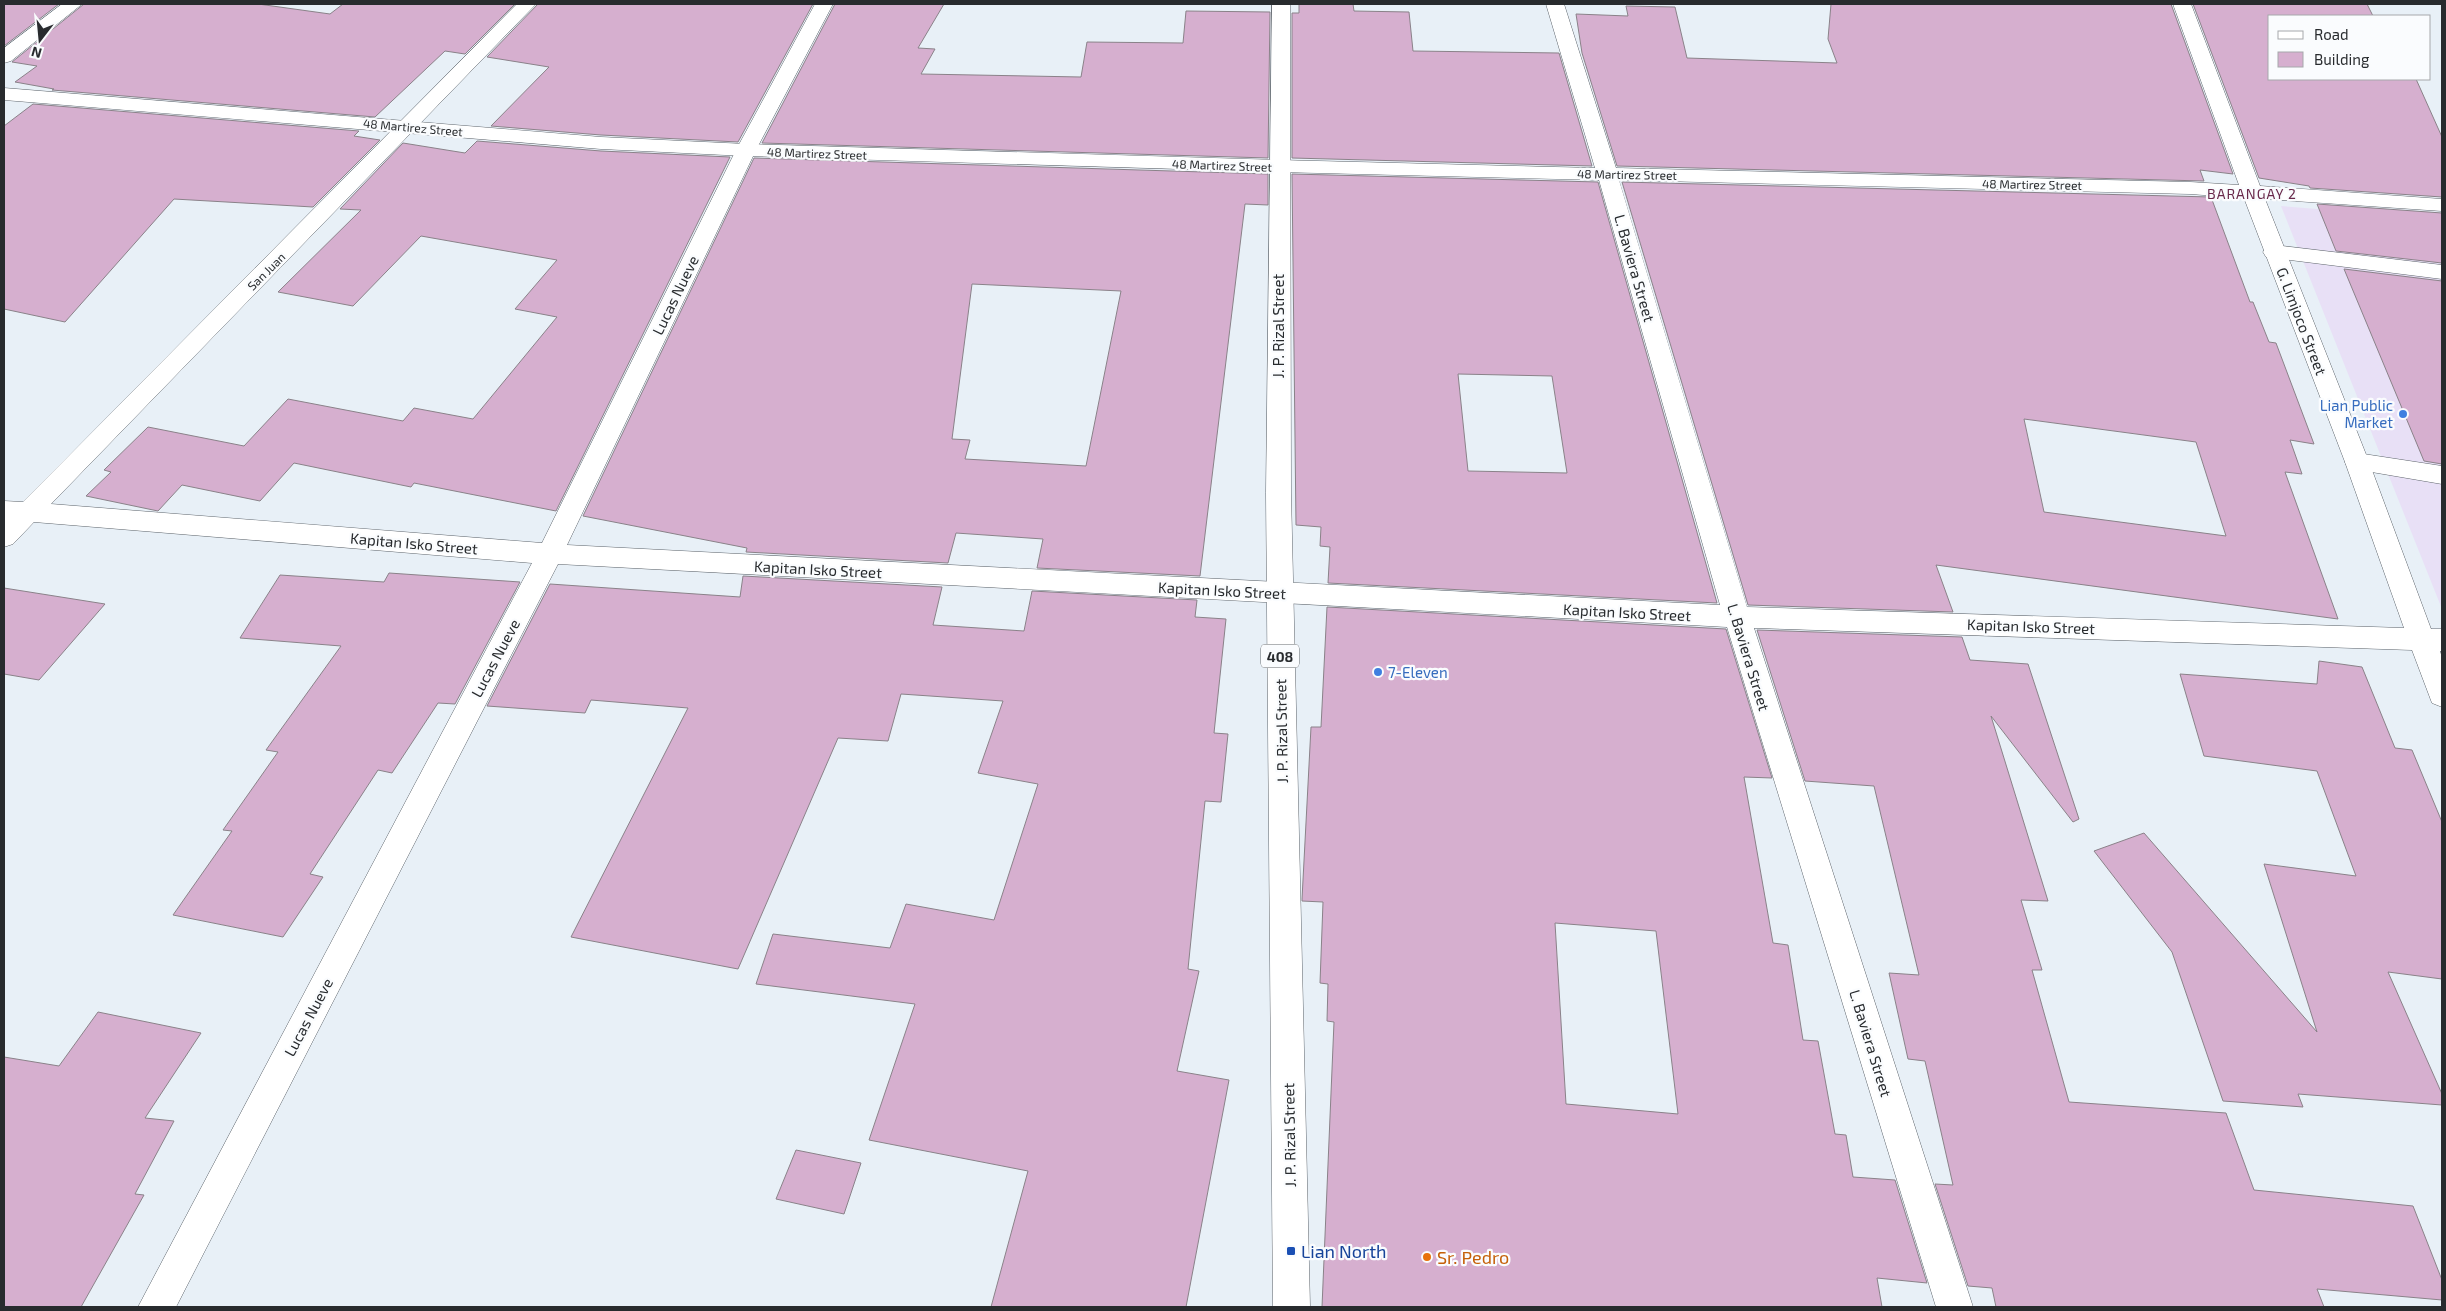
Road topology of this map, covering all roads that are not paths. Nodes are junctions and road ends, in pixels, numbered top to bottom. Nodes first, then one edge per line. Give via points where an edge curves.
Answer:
1 (73, 4) edge
2 (527, 4) edge
3 (824, 4) edge
4 (1281, 4) edge
5 (1555, 4) edge
6 (2182, 4) edge
7 (4, 57) edge
8 (4, 94) edge
9 (409, 126) junction
10 (746, 150) junction
11 (1278, 166) junction
12 (1607, 173) junction
13 (2251, 190) junction
14 (2442, 205) edge
15 (2274, 252) junction
16 (2442, 272) edge
17 (2357, 462) junction
18 (2442, 475) edge
19 (4, 510) edge
20 (29, 512) junction
21 (4, 537) edge
22 (550, 554) junction
23 (1279, 594) junction
24 (1737, 617) junction
25 (2432, 639) edge
26 (2442, 695) edge
27 (156, 1307) edge
28 (1292, 1307) edge
29 (1954, 1307) edge

1 - 7 street
2 - 9 street, San Juan
3 - 10 street, Lucas Nueve
4 - 11 street, J. P. Rizal Street / 408
5 - 12 street, L. Baviera Street
6 - 13 street, G. Limjoco Street
8 - 9 street, 48 Martirez Street
9 - 10 street, 48 Martirez Street via 601,143
9 - 20 street, San Juan
10 - 11 street, 48 Martirez Street
10 - 22 street, Lucas Nueve
11 - 12 street, 48 Martirez Street
11 - 23 street, J. P. Rizal Street / 408
12 - 13 street, 48 Martirez Street
12 - 24 street, L. Baviera Street
13 - 14 street, 48 Martirez Street
13 - 15 street, G. Limjoco Street
15 - 16 street
15 - 17 street, G. Limjoco Street
17 - 18 street
17 - 25 street, G. Limjoco Street
19 - 20 street, Kapitan Isko Street
20 - 21 street, San Juan
20 - 22 street, Kapitan Isko Street
22 - 23 street, Kapitan Isko Street
22 - 27 street, Lucas Nueve
23 - 24 street, Kapitan Isko Street
23 - 28 street, J. P. Rizal Street / 408
24 - 25 street, Kapitan Isko Street
24 - 29 street, L. Baviera Street
25 - 26 street, G. Limjoco Street

